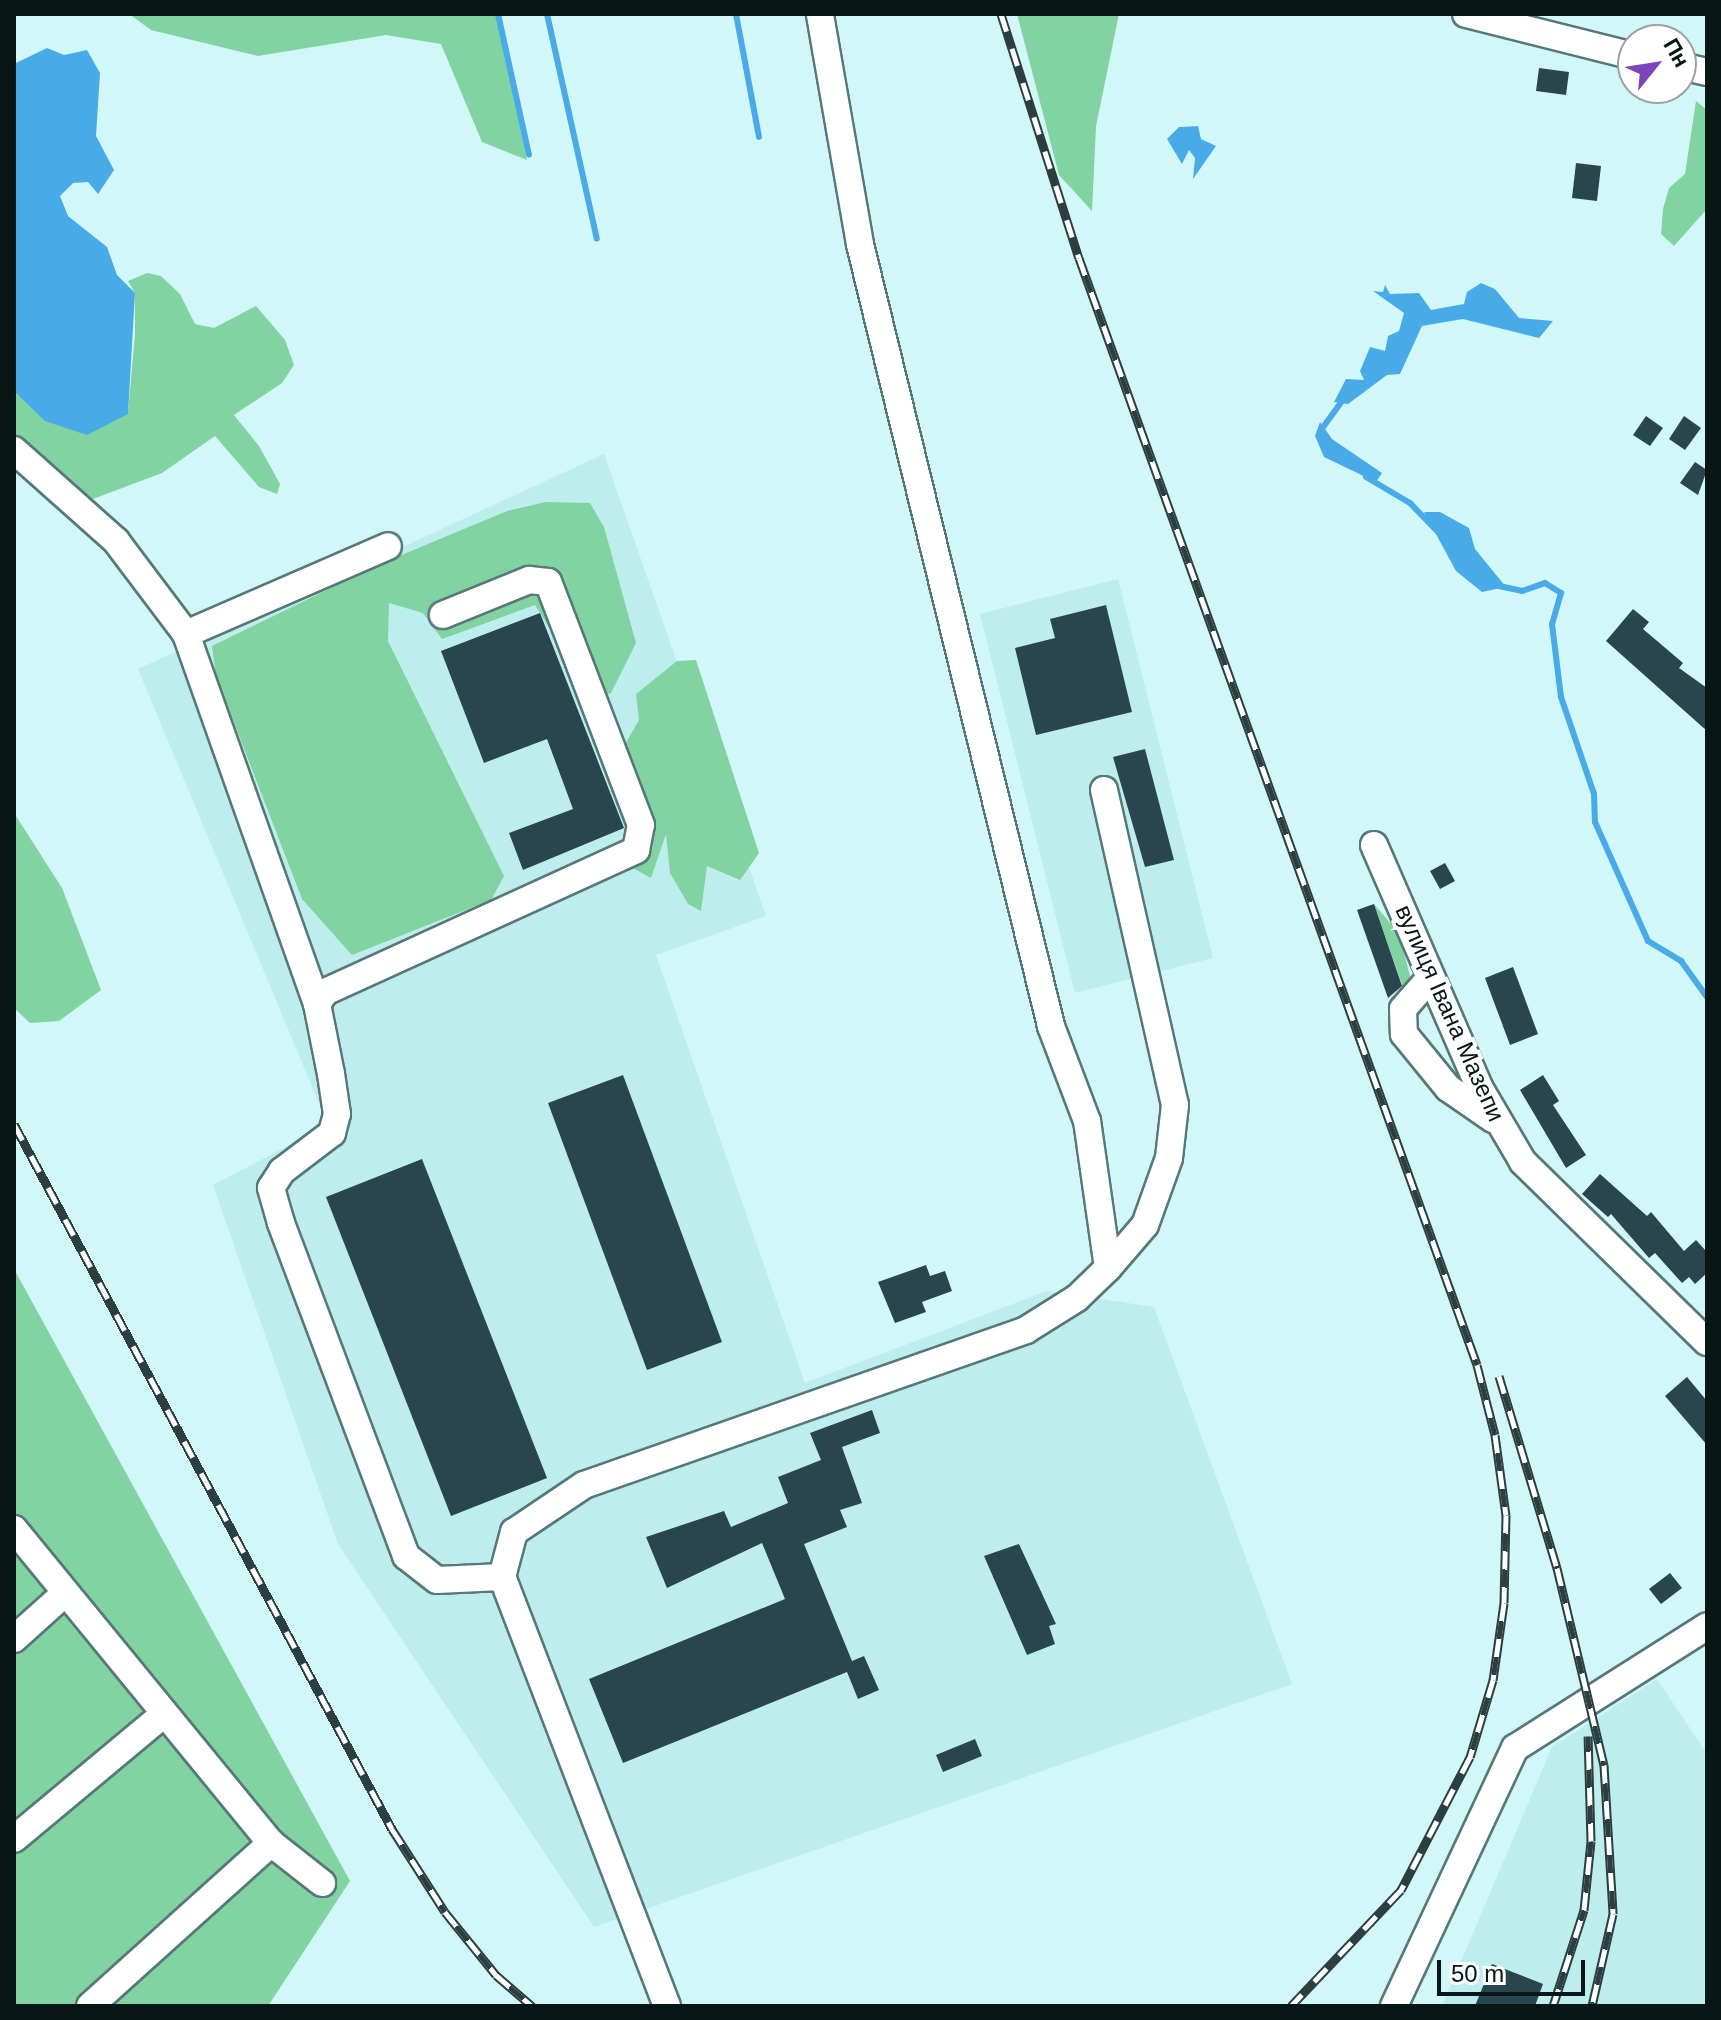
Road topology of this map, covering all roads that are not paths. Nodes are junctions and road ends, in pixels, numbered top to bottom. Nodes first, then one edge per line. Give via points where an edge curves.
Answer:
1 (820, 14) edge
2 (1466, 14) edge
3 (1617, 52) edge
4 (14, 450) edge
5 (388, 546) dead end
6 (443, 615) dead end
7 (186, 634) junction
8 (1104, 790) dead end
9 (1374, 845) dead end
10 (1430, 978) junction
11 (317, 1004) junction
12 (1498, 1122) junction
13 (1108, 1268) junction
14 (1707, 1342) edge
15 (14, 1529) edge
16 (502, 1577) junction
17 (63, 1595) junction
18 (1707, 1626) edge
19 (14, 1639) edge
20 (163, 1715) junction
21 (14, 1839) edge
22 (271, 1843) junction
23 (322, 1883) dead end
24 (90, 2006) edge
25 (667, 2006) edge
26 (1394, 2006) edge

1 - 13 street via 860,244 1051,1026 1087,1121
2 - 3 street
4 - 7 street via 116,541
5 - 7 street
6 - 11 street via 529,580 548,582 641,825 636,850 325,992
7 - 11 street
8 - 13 street via 1175,1105 1169,1158 1145,1225
9 - 10 street, вулиця Івана Мазепи
10 - 12 street, вулиця Івана Мазепи
10 - 12 street via 1403,1009 1404,1034 1448,1088
11 - 16 street via 337,1114 332,1133 282,1171 271,1188 281,1223 406,1556 437,1580
12 - 14 street, вулиця Івана Мазепи via 1544,1189
13 - 16 street via 1077,1298 1026,1330 584,1485 514,1532
15 - 17 street
16 - 25 street
17 - 19 street
17 - 20 street
18 - 26 street via 1515,1748
20 - 21 street
20 - 22 street
22 - 23 street
22 - 24 street

